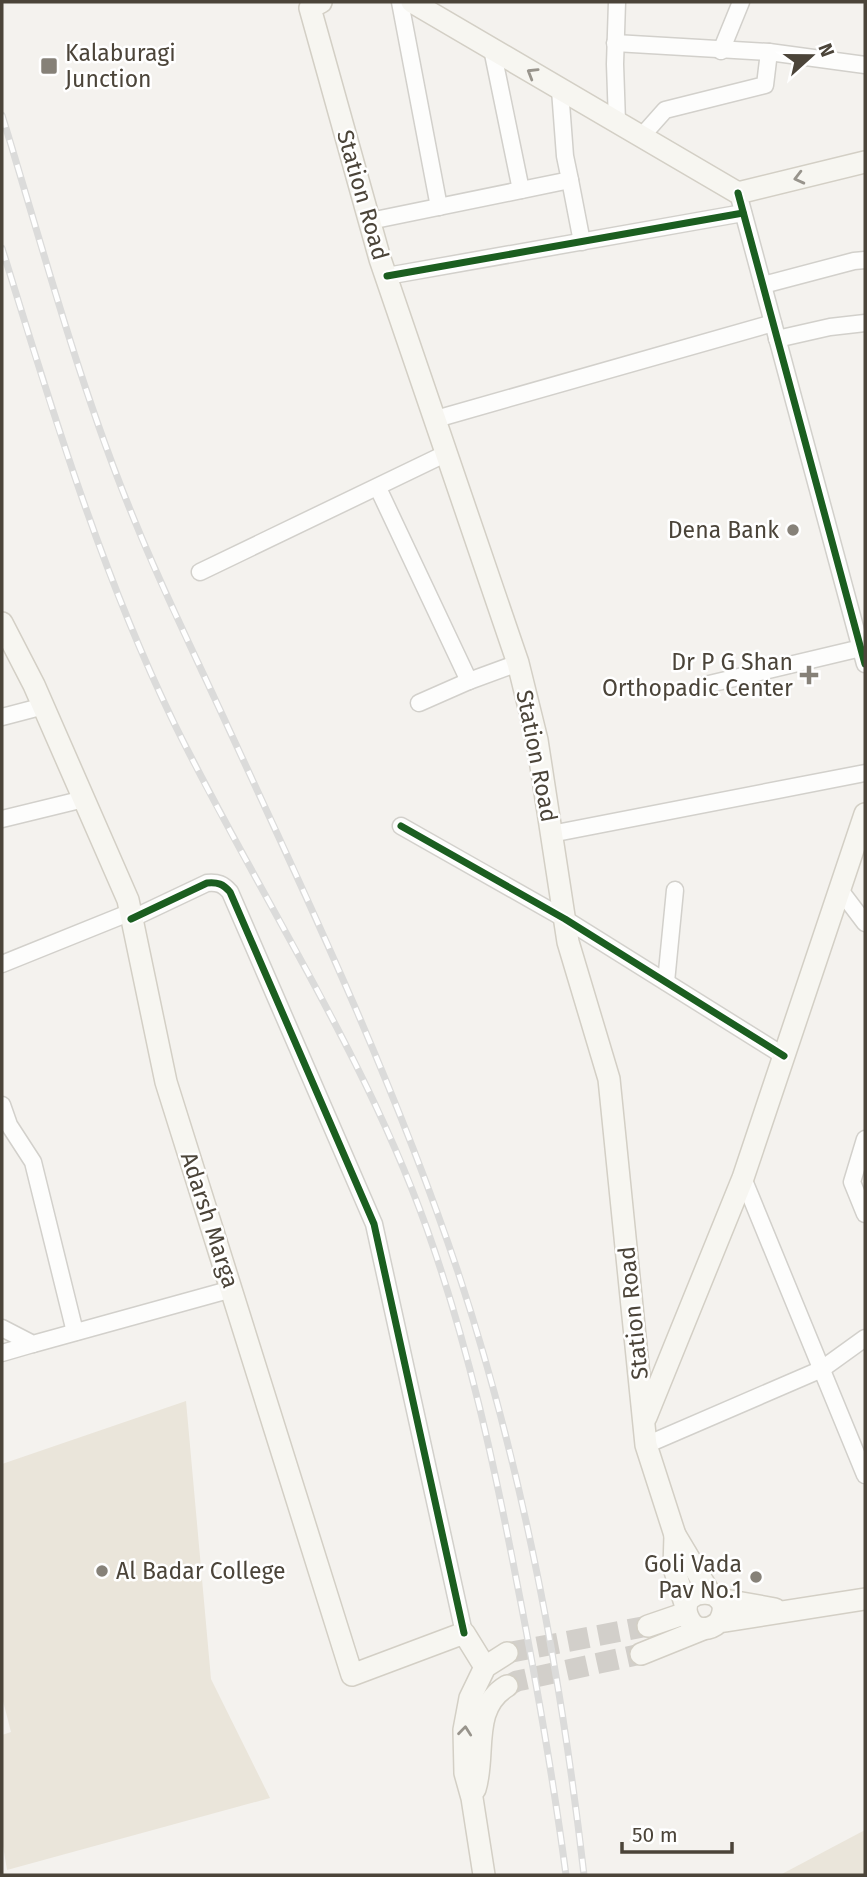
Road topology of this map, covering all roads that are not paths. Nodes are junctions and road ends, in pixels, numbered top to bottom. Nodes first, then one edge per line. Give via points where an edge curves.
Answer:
1 (321, 2) edge
2 (401, 2) edge
3 (412, 2) edge
4 (617, 2) edge
5 (741, 2) edge
6 (615, 43) junction
7 (492, 49) junction
8 (721, 51) junction
9 (769, 52) junction
10 (865, 65) edge
11 (560, 90) junction
12 (617, 122) junction
13 (641, 137) junction
14 (865, 162) edge
15 (570, 180) junction
16 (521, 190) junction
17 (741, 203) junction
18 (439, 207) junction
19 (370, 221) junction
20 (582, 242) junction
21 (865, 260) edge
22 (387, 276) junction
23 (763, 285) junction
24 (773, 323) junction
25 (865, 323) edge
26 (777, 339) junction
27 (436, 419) junction
28 (447, 453) junction
29 (378, 488) junction
30 (200, 572) dead end
31 (2, 622) edge
32 (863, 656) edge
33 (518, 663) junction
34 (469, 681) junction
35 (705, 685) dead end
36 (419, 703) dead end
37 (44, 706) junction
38 (2, 717) edge
39 (865, 773) edge
40 (84, 799) junction
41 (865, 814) edge
42 (2, 819) edge
43 (401, 827) dead end
44 (551, 834) junction
45 (675, 890) dead end
46 (840, 890) junction
47 (131, 916) junction
48 (565, 919) junction
49 (865, 923) edge
50 (2, 964) edge
51 (666, 982) junction
52 (784, 1056) junction
53 (2, 1105) edge
54 (865, 1139) edge
55 (743, 1178) junction
56 (865, 1214) edge
57 (232, 1289) junction
58 (2, 1328) edge
59 (75, 1332) junction
60 (865, 1338) edge
61 (33, 1343) junction
62 (2, 1353) edge
63 (822, 1369) junction
64 (644, 1422) junction
65 (646, 1444) junction
66 (865, 1475) edge
67 (675, 1535) junction
68 (714, 1596) junction
69 (865, 1600) edge
70 (686, 1610) junction
71 (784, 1612) junction
72 (648, 1626) tunnel mouth
73 (711, 1626) junction
74 (464, 1633) junction
75 (507, 1653) tunnel mouth
76 (640, 1654) tunnel mouth
77 (485, 1667) junction
78 (507, 1686) tunnel mouth
79 (472, 1798) junction
80 (484, 1875) edge

1 - 19 main road, Station Road via 310,8
2 - 18 street
3 - 7 main road
4 - 6 street
5 - 8 street
6 - 8 street
6 - 12 street
11 -> 7 main road
7 - 16 street
8 - 9 street
9 - 10 street
9 - 13 street via 765,85 664,110
11 - 12 main road
11 - 15 street
12 - 13 main road
13 - 17 main road
14 -> 17 main road
15 - 16 street
15 - 20 street
16 - 18 street
17 - 20 street
17 - 23 street
18 - 19 street
19 - 22 main road, Station Road
20 - 22 street
21 - 23 street
22 - 27 main road, Station Road
23 - 24 street
24 - 26 street
24 - 27 street
25 - 26 street
26 - 32 street
27 - 28 main road, Station Road
28 - 29 street
28 - 33 main road, Station Road
29 - 30 street
29 - 34 street
31 - 37 main road, Adarsh Marga
32 - 35 street
33 - 34 street
33 - 44 main road, Station Road via 537,740
34 - 36 street
37 - 38 street
37 - 40 main road, Adarsh Marga
39 - 44 street
40 - 42 street
40 - 47 main road, Adarsh Marga
41 - 46 main road
43 - 48 street
44 - 48 main road, Station Road
45 - 51 street
46 - 49 street
46 - 52 main road
47 - 50 street
47 - 57 main road, Adarsh Marga via 166,1082
47 - 74 street via 207,883 224,885 230,892 374,1224
48 - 51 street
48 - 64 main road, Station Road via 609,1079
51 - 52 street
52 - 55 main road
53 - 59 street via 33,1162
54 - 56 street via 852,1182
55 - 63 street
55 - 64 main road
57 - 59 street
57 - 74 main road, Adarsh Marga via 352,1675
58 - 61 street
59 - 61 street
60 - 63 street
61 - 62 street
63 - 65 street
63 - 66 street
64 - 65 main road, Station Road
65 - 67 main road, Station Road
67 - 68 main road
67 - 70 main road via 674,1567
68 - 70 main road via 697,1593
68 - 71 main road
68 - 73 main road via 723,1611
69 - 71 main road
70 - 72 main road
70 - 73 main road via 692,1624
71 - 73 main road
73 - 76 main road
74 - 77 main road
75 - 77 main road
79 -> 77 main road via 464,1760 464,1730 470,1698
78 - 79 main road via 492,1698 485,1714
79 - 80 main road

